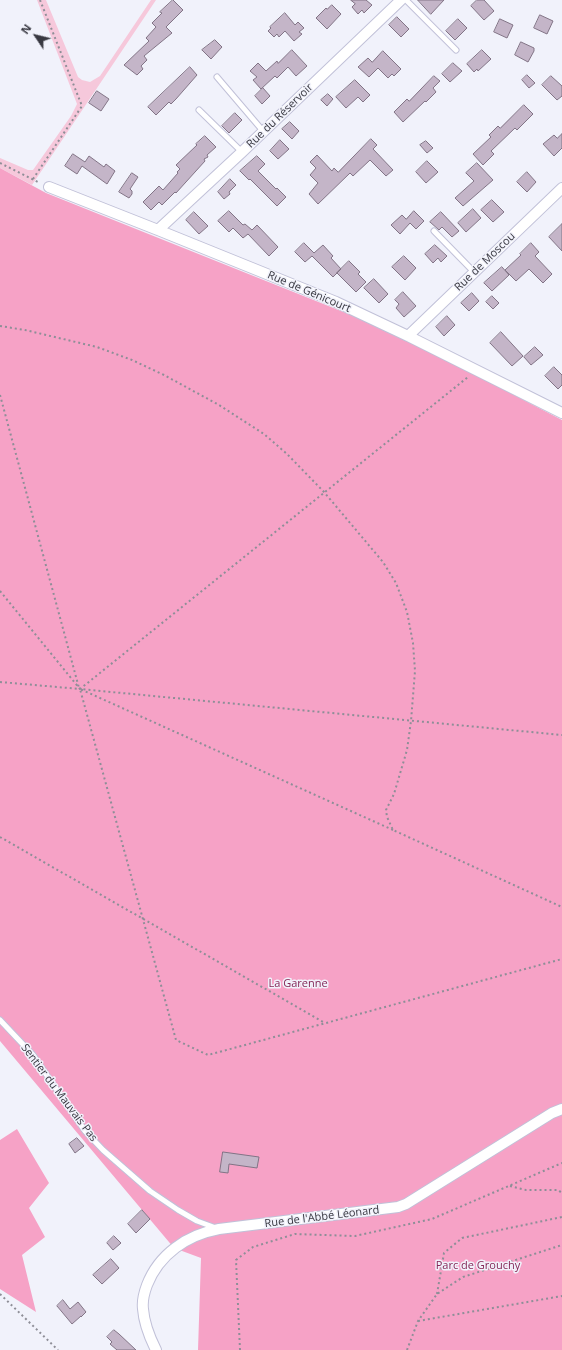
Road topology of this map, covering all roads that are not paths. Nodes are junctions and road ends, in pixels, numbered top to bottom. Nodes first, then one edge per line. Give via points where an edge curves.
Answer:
1 (401, 0) edge
2 (406, 0) edge
3 (456, 50) dead end
4 (217, 77) dead end
5 (199, 110) dead end
6 (263, 131) junction
7 (242, 152) junction
8 (49, 187) road end
9 (562, 188) edge
10 (158, 230) junction
11 (434, 231) dead end
12 (474, 272) junction
13 (408, 336) junction
14 (561, 411) edge
15 (0, 1020) edge
16 (562, 1109) edge
17 (219, 1229) junction
18 (156, 1350) edge

1 - 6 street, Rue du Réservoir
2 - 3 lane
4 - 6 lane
5 - 7 lane
6 - 7 street, Rue du Réservoir
7 - 10 street, Rue du Réservoir
8 - 10 street, Rue de Génicourt
9 - 12 street, Rue de Moscou
10 - 13 street, Rue de Génicourt via 336,302
11 - 12 lane
12 - 13 street, Rue de Moscou
13 - 14 street, Rue de Génicourt
15 - 17 lane, Sentier du Mauvais Pas via 32,1055 85,1131 103,1150 150,1191 184,1214
16 - 17 street, Rue de l'Abbé Léonard via 398,1207
17 - 18 street, Rue de l'Abbé Léonard via 197,1234 174,1248 151,1276 145,1292 143,1310 147,1329

